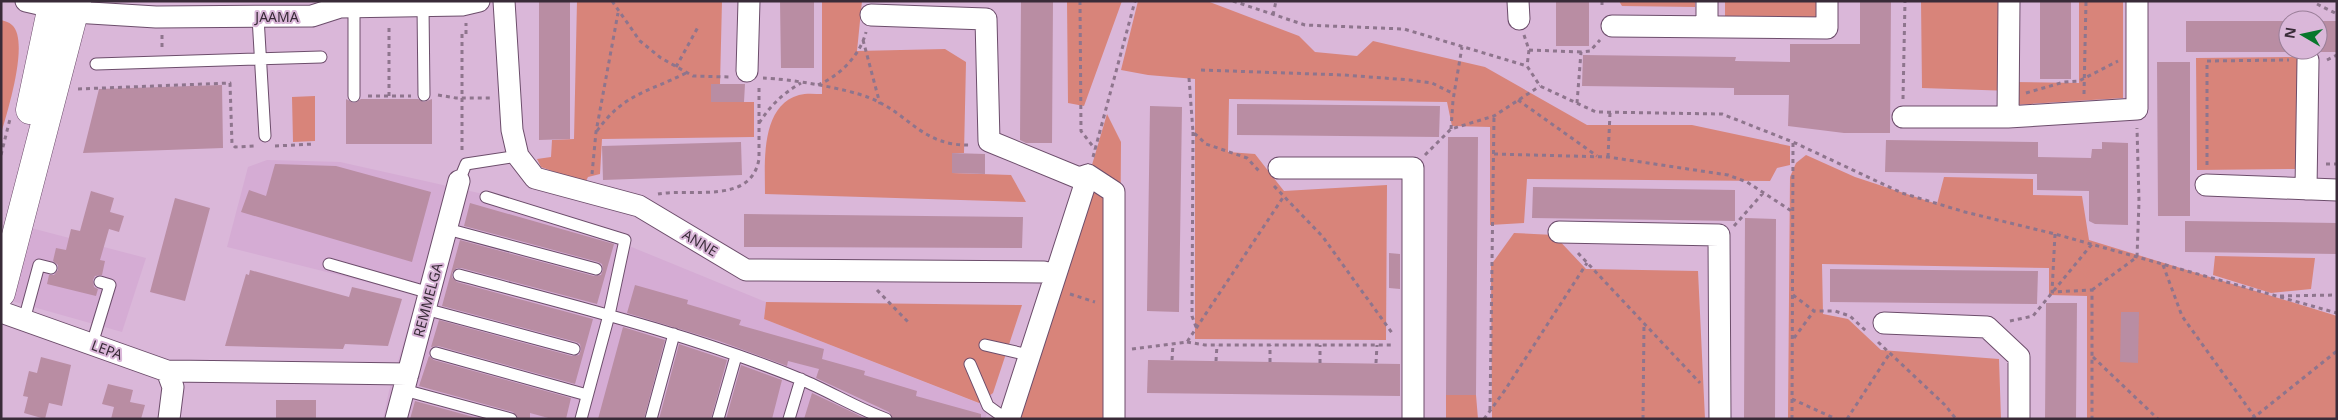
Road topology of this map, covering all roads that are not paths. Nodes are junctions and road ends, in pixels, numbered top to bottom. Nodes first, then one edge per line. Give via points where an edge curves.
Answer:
1 (504, 1) edge
2 (749, 1) edge
3 (1707, 1) edge
4 (1827, 1) edge
5 (2009, 1) edge
6 (2137, 1) edge
7 (472, 3) edge
8 (56, 5) edge
9 (423, 6) junction
10 (354, 7) junction
11 (870, 15) road end
12 (258, 16) junction
13 (1612, 26) road end
14 (1707, 27) junction
15 (321, 57) dead end
16 (260, 58) junction
17 (96, 64) dead end
18 (2317, 65) road end
19 (739, 74) road end
20 (354, 96) road end
21 (424, 96) road end
22 (2008, 107) junction
23 (1903, 117) road end
24 (264, 136) dead end
25 (518, 156) junction
26 (1088, 175) junction
27 (1272, 176) road end
28 (461, 177) joint
29 (2206, 184) road end
30 (2323, 190) edge
31 (486, 198) dead end
32 (447, 229) junction
33 (1559, 232) road end
34 (1, 235) edge
35 (328, 264) dead end
36 (51, 268) dead end
37 (596, 270) dead end
38 (460, 275) dead end
39 (100, 282) dead end
40 (1058, 284) junction
41 (1, 292) edge
42 (428, 301) junction
43 (1, 312) edge
44 (609, 315) junction
45 (24, 320) junction
46 (1875, 331) road end
47 (674, 334) junction
48 (92, 344) junction
49 (985, 345) dead end
50 (574, 349) dead end
51 (436, 353) dead end
52 (1029, 355) junction
53 (736, 356) junction
54 (970, 364) dead end
55 (167, 372) junction
56 (801, 379) junction
57 (406, 382) junction
58 (588, 395) junction
59 (1720, 411) edge
60 (862, 415) edge
61 (169, 419) edge
62 (396, 419) edge
63 (510, 419) edge
64 (581, 419) edge
65 (651, 419) edge
66 (718, 419) edge
67 (789, 419) edge
68 (886, 419) edge
69 (1007, 419) edge
70 (1114, 419) edge
71 (1413, 419) edge
72 (2019, 419) edge

1 - 25 street, ANNE via 512,130
2 - 19 street
3 - 14 street
4 - 14 street via 1827,28
5 - 22 street
6 - 22 street via 2137,109 2086,112
7 - 9 street, JAAMA
8 - 12 street, JAAMA via 156,17
8 - 34 main road
8 - 41 main road
9 - 10 street, JAAMA
9 - 21 lane
10 - 12 street, JAAMA via 340,7 312,16
10 - 20 lane
11 - 26 street via 986,19 989,141 1078,178
12 - 16 lane
13 - 14 street
15 - 16 lane
16 - 17 lane
16 - 24 lane
18 - 30 street
22 - 23 street
25 - 28 lane via 466,164
25 - 40 street, ANNE via 535,178 639,206 746,270 1044,272
26 - 40 street
26 - 70 street via 1114,192
27 - 71 street via 1413,168
28 - 32 street, REMMELGA
29 - 30 street
31 - 44 lane via 625,240
32 - 37 lane
32 - 42 street, REMMELGA
33 - 59 street via 1719,235
35 - 42 lane
36 - 45 lane via 39,265
38 - 44 lane
39 - 48 lane via 110,285
40 - 52 street
42 - 50 lane
42 - 57 street, REMMELGA
43 - 45 street, LEPA
44 - 47 lane
44 - 58 lane
45 - 48 street, LEPA
46 - 72 street via 1987,327 2019,357
47 - 53 lane
47 - 65 lane
48 - 55 street, LEPA
49 - 52 lane
51 - 58 lane
52 - 69 street
53 - 56 lane
53 - 66 lane
54 - 69 lane via 988,406
55 - 57 street, LEPA
55 - 61 street via 173,387
56 - 60 lane
56 - 67 lane
57 - 62 street, REMMELGA
57 - 63 lane
58 - 64 lane
60 - 68 lane

